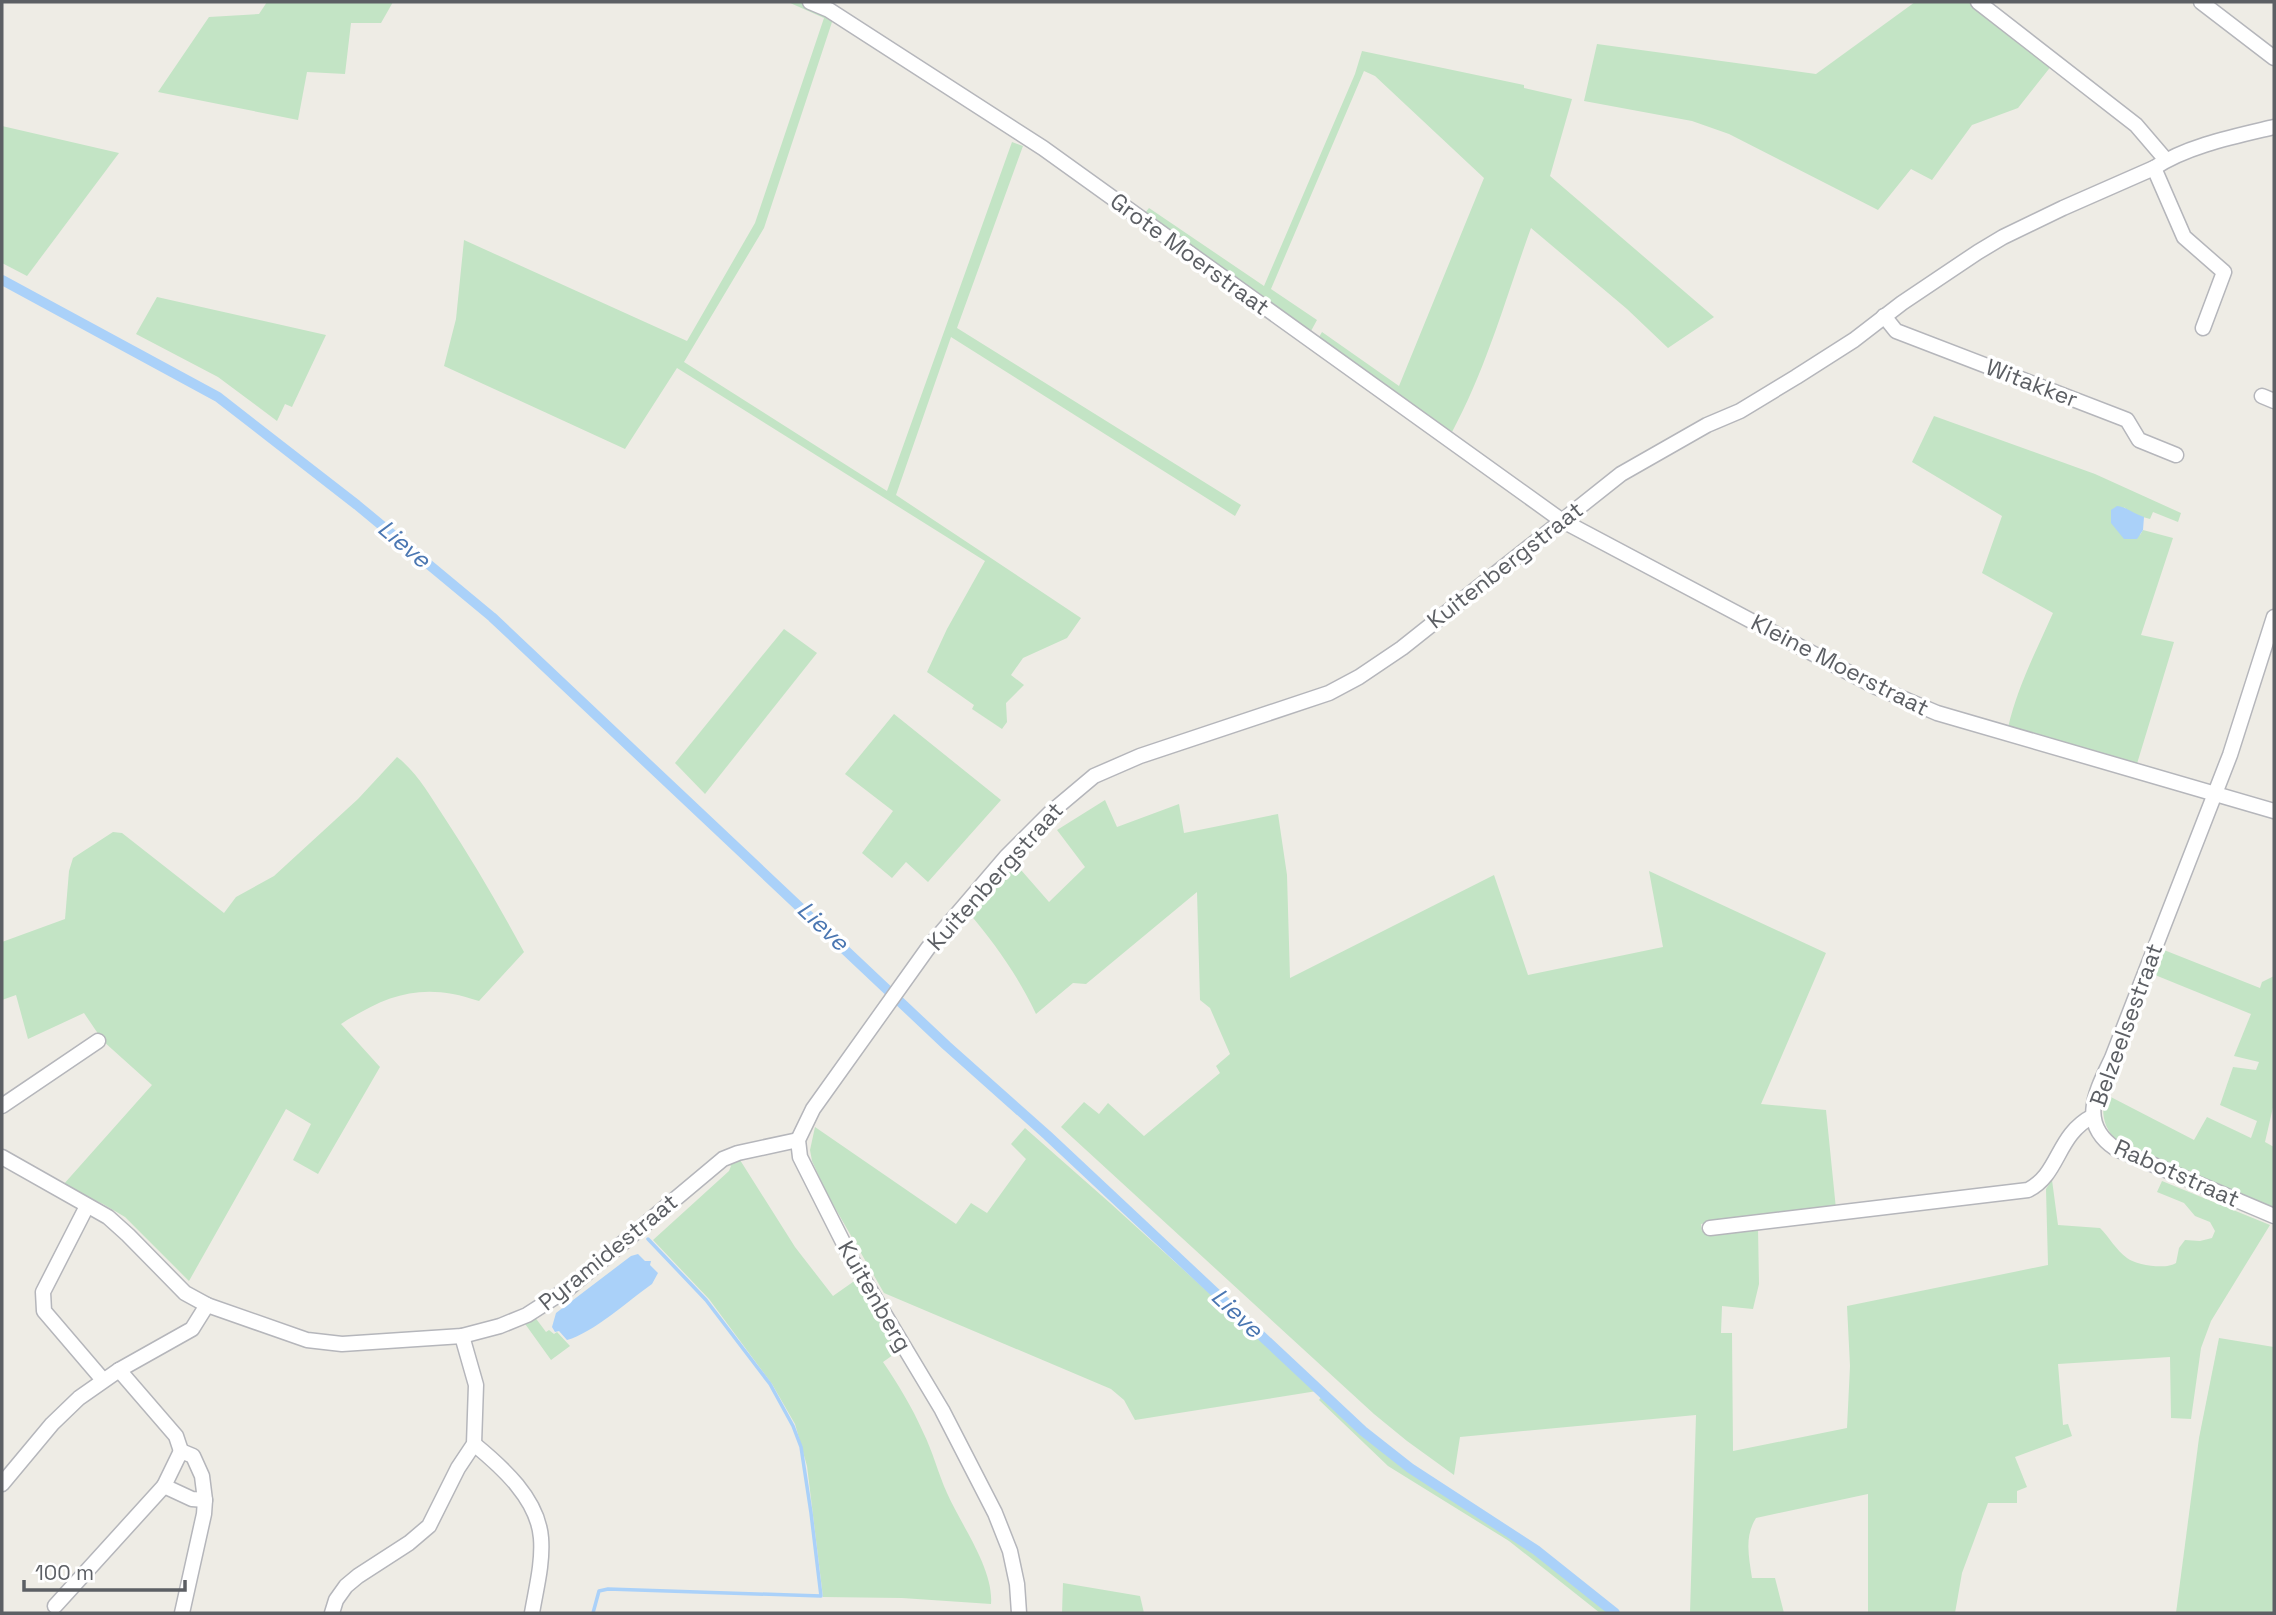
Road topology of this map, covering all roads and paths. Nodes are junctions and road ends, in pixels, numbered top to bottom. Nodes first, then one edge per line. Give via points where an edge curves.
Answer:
1 (810, 2) edge
2 (1978, 2) edge
3 (2201, 2) edge
4 (2274, 58) edge
5 (2274, 127) edge
6 (2160, 164) junction
7 (1884, 316) junction
8 (2203, 327) dead end
9 (2176, 455) dead end
10 (1562, 520) junction
11 (2274, 617) edge
12 (2214, 794) junction
13 (2274, 811) edge
14 (98, 1041) dead end
15 (2, 1106) edge
16 (2093, 1116) junction
17 (798, 1140) junction
18 (2, 1157) edge
19 (87, 1206) junction
20 (2274, 1216) edge
21 (1710, 1228) dead end
22 (207, 1305) junction
23 (462, 1336) junction
24 (119, 1370) junction
25 (103, 1380) junction
26 (474, 1444) junction
27 (181, 1451) junction
28 (2, 1484) edge
29 (164, 1486) junction
30 (205, 1500) junction
31 (54, 1611) edge
32 (182, 1613) edge
33 (332, 1613) edge
34 (532, 1613) edge
35 (1019, 1613) edge

1 - 10 street, Grote Moerstraat via 1042,148
2 - 6 street via 2136,125
3 - 4 street
5 - 6 street, Kuitenbergstraat
6 - 7 street, Kuitenbergstraat via 2003,237
6 - 8 street via 2184,237 2224,272
7 - 9 street, Witakker via 1896,331 2122,418 2139,440
7 - 10 street, Kuitenbergstraat via 1854,340 1740,411 1622,474
10 - 12 street, Kleine Moerstraat via 1875,687 1937,713
10 - 17 street, Kuitenbergstraat via 1359,677 1319,697 1128,761 1087,781 1049,813 957,912 813,1109
11 - 12 street, Belzeelsestraat
12 - 13 street, Kleine Moerstraat
12 - 16 street, Belzeelsestraat via 2095,1095
14 - 15 street
16 - 20 street, Rabotstraat via 2102,1137 2116,1149
16 - 21 street, Belzeelsestraat via 2071,1130 2042,1183 2028,1190
17 - 23 street, Pyramidestraat via 723,1159 569,1288 527,1315
17 - 35 street, Kuitenberg via 809,1179 942,1410 995,1513 1010,1551
18 - 19 street, Pyramidestraat
19 - 22 street, Pyramidestraat via 108,1217 185,1293
19 - 25 street via 43,1292 44,1311
22 - 23 street, Pyramidestraat via 324,1343
22 - 24 street via 192,1329
23 - 26 street via 476,1385
24 - 25 street
24 - 27 street via 176,1436
25 - 28 street via 52,1423
26 - 33 street via 429,1526 346,1586
26 - 34 street via 504,1470 533,1511 541,1538
27 - 29 street
27 - 30 street via 193,1456
29 - 30 street
29 - 31 street
30 - 32 street

